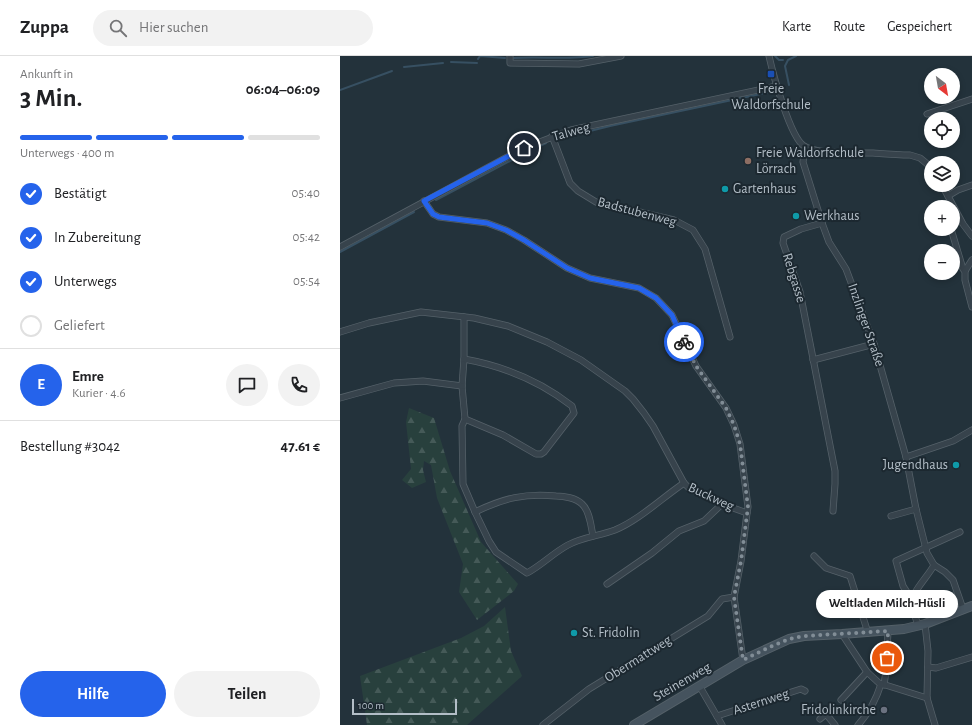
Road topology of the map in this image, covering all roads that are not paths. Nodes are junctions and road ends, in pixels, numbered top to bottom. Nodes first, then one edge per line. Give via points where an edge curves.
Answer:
1 (510, 56) edge
2 (621, 56) edge
3 (769, 56) edge
4 (777, 86) junction
5 (972, 99) edge
6 (933, 112) edge
7 (552, 136) junction
8 (805, 147) junction
9 (924, 161) edge
10 (972, 185) edge
11 (946, 192) edge
12 (948, 196) junction
13 (424, 201) junction
14 (822, 223) junction
15 (953, 236) edge
16 (972, 236) edge
17 (340, 247) edge
18 (972, 260) edge
19 (965, 271) junction
20 (972, 307) edge
21 (464, 317) junction
22 (340, 332) edge
23 (730, 337) dead end
24 (874, 344) junction
25 (464, 359) junction
26 (813, 360) junction
27 (462, 386) junction
28 (340, 398) edge
29 (465, 419) junction
30 (972, 430) edge
31 (906, 457) junction
32 (684, 483) junction
33 (722, 504) junction
34 (916, 509) junction
35 (475, 512) junction
36 (833, 512) dead end
37 (747, 513) junction
38 (891, 516) dead end
39 (960, 532) dead end
40 (593, 536) junction
41 (925, 547) junction
42 (814, 556) dead end
43 (934, 565) junction
44 (607, 584) dead end
45 (734, 597) junction
46 (912, 600) junction
47 (972, 606) edge
48 (963, 609) junction
49 (922, 624) junction
50 (888, 631) junction
51 (868, 632) junction
52 (842, 634) junction
53 (972, 657) edge
54 (743, 660) junction
55 (928, 667) junction
56 (867, 672) junction
57 (882, 684) junction
58 (700, 687) junction
59 (805, 692) dead end
60 (927, 698) junction
61 (841, 700) dead end
62 (717, 716) junction
63 (820, 718) dead end
64 (543, 725) edge
65 (634, 725) edge
66 (722, 725) edge
67 (835, 725) edge
68 (858, 725) edge
69 (935, 725) edge

1 - 2 street via 510,63 579,64
3 - 4 street
4 - 7 street, Talweg
4 - 8 street via 794,134 798,142
5 - 6 street
7 - 13 street, Talweg
7 - 23 street, Badstubenweg via 570,182 578,191 596,202 674,220 693,230 705,249
8 - 9 street via 825,152 910,155
8 - 14 street, Inzlinger Straße via 803,162
10 - 12 street
11 - 12 street
12 - 16 street
13 - 17 street, Talweg
13 - 37 street via 433,214 439,217 487,223 506,230 567,268 590,278 639,288 656,298 672,315 696,366 726,408 734,425 740,444
14 - 24 street, Inzlinger Straße via 829,242 846,268
14 - 26 street, Rebgasse via 801,228 784,237 783,243 800,292
15 - 19 street
18 - 19 street
19 - 20 street
21 - 22 street via 421,312
21 - 25 street
21 - 32 street via 508,326 547,342 581,360 625,391 644,413
24 - 26 street
24 - 31 street, Inzlinger Straße
25 - 27 street
25 - 29 street via 485,362 541,385 572,406 574,413 541,454 536,454 503,435
26 - 36 street, Rebgasse via 835,471
27 - 28 street via 423,381 394,383
27 - 29 street
29 - 35 street via 462,426 463,484
30 - 31 street via 953,441
31 - 34 street, Inzlinger Straße
32 - 33 street, Buckweg
32 - 40 street, Buckweg via 626,524
33 - 37 street, Buckweg
33 - 44 street via 704,521 680,531 652,554
34 - 38 street
34 - 41 street, Inzlinger Straße
35 - 40 street via 499,501 524,495 561,496 583,504
35 - 40 street, Buckweg via 496,552 527,573 559,550
37 - 45 street, Buckweg
39 - 41 street
41 - 43 street, Inzlinger Straße
41 - 46 street via 896,561 903,586
42 - 51 street via 826,568 850,576
43 - 46 street
43 - 48 street, Inzlinger Straße via 953,580
45 - 54 street, Buckweg
45 - 64 street, Obermattweg via 722,600 708,616 589,689
46 - 49 street via 913,608
47 - 48 street, Steinenweg
48 - 49 street, Steinenweg
49 - 50 street, Steinenweg
49 - 55 street via 927,639
50 - 51 street, Steinenweg
50 - 57 street via 886,671
51 - 52 street, Steinenweg
52 - 54 street, Steinenweg via 789,639
52 - 56 street
53 - 55 street via 936,668
54 - 58 street, Steinenweg
55 - 60 street
56 - 57 street
56 - 61 street
57 - 60 street
57 - 68 street via 869,711
58 - 62 street
58 - 65 street, Steinenweg
59 - 62 street, Asternweg via 801,689
60 - 69 street
62 - 66 street
63 - 67 street via 826,714

